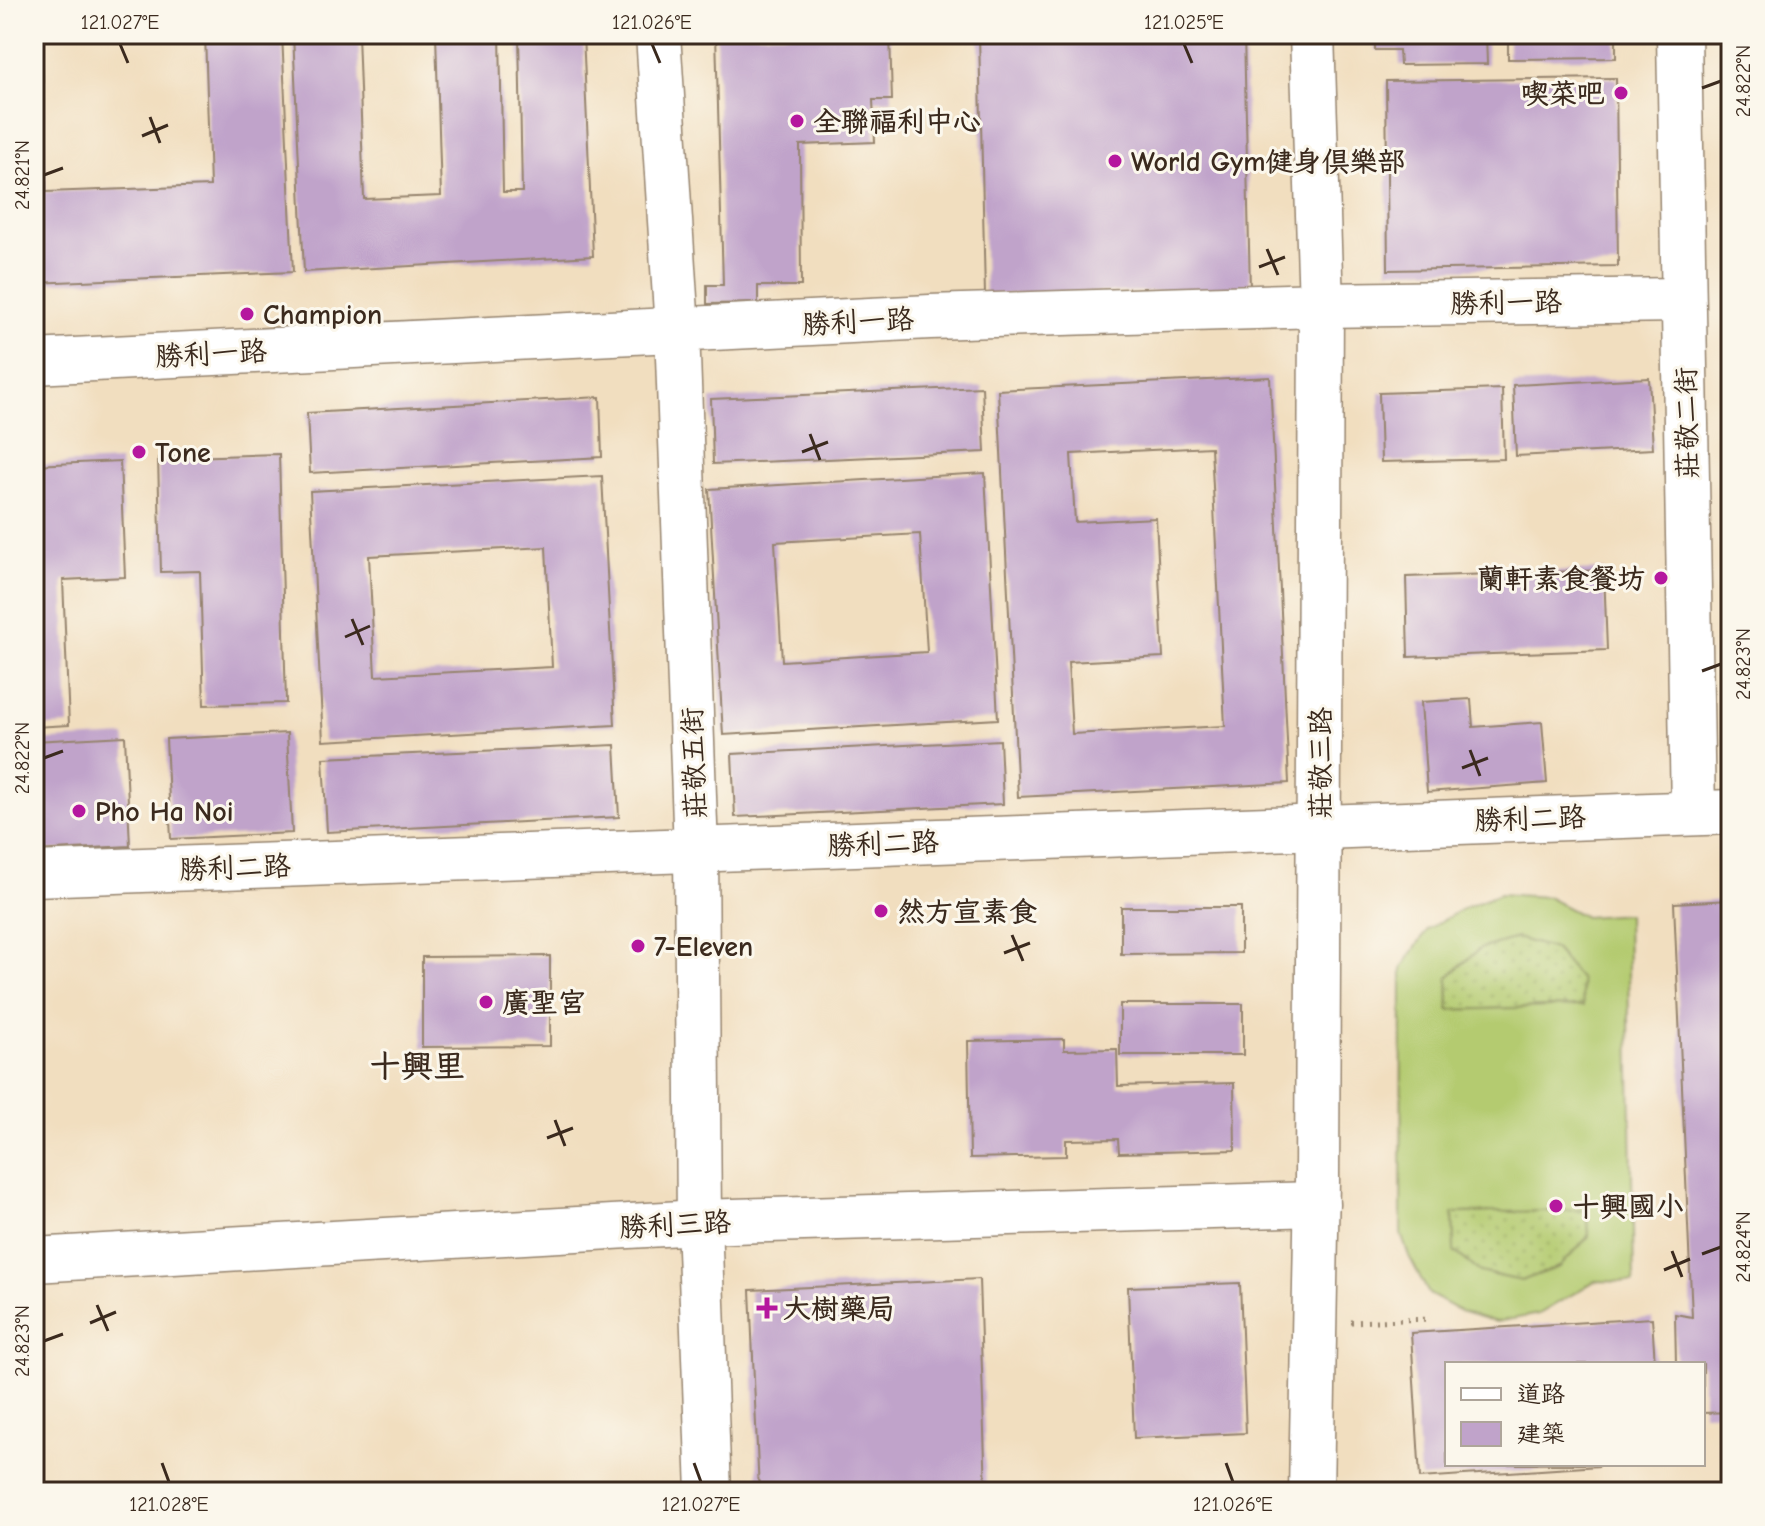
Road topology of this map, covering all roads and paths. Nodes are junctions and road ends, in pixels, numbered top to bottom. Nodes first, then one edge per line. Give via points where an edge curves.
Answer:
1 (658, 34) edge
2 (1312, 34) edge
3 (1679, 34) edge
4 (1683, 300) junction
5 (1321, 305) junction
6 (677, 329) junction
7 (34, 362) edge
8 (1712, 812) edge
9 (1319, 825) junction
10 (696, 851) junction
11 (34, 874) edge
12 (1317, 1204) junction
13 (699, 1222) junction
14 (34, 1260) edge
15 (1430, 1319) dead end
16 (1314, 1324) junction
17 (709, 1492) edge
18 (1311, 1492) edge

1 - 6 street, 莊敬五街
2 - 5 street, 莊敬三路
3 - 4 street, 莊敬二街
4 - 5 street, 勝利一路
4 - 8 street, 莊敬二街
5 - 6 street, 勝利一路
5 - 9 street, 莊敬三路
6 - 7 street, 勝利一路
6 - 10 street, 莊敬五街
8 - 9 street, 勝利二路
9 - 10 street, 勝利二路
9 - 12 street, 莊敬三路
10 - 11 street, 勝利二路
10 - 13 street, 莊敬五街
12 - 13 street, 勝利三路
12 - 16 street, 莊敬三路
13 - 14 street, 勝利三路
13 - 17 street, 莊敬五街
15 - 16 path
16 - 18 street, 莊敬三路

